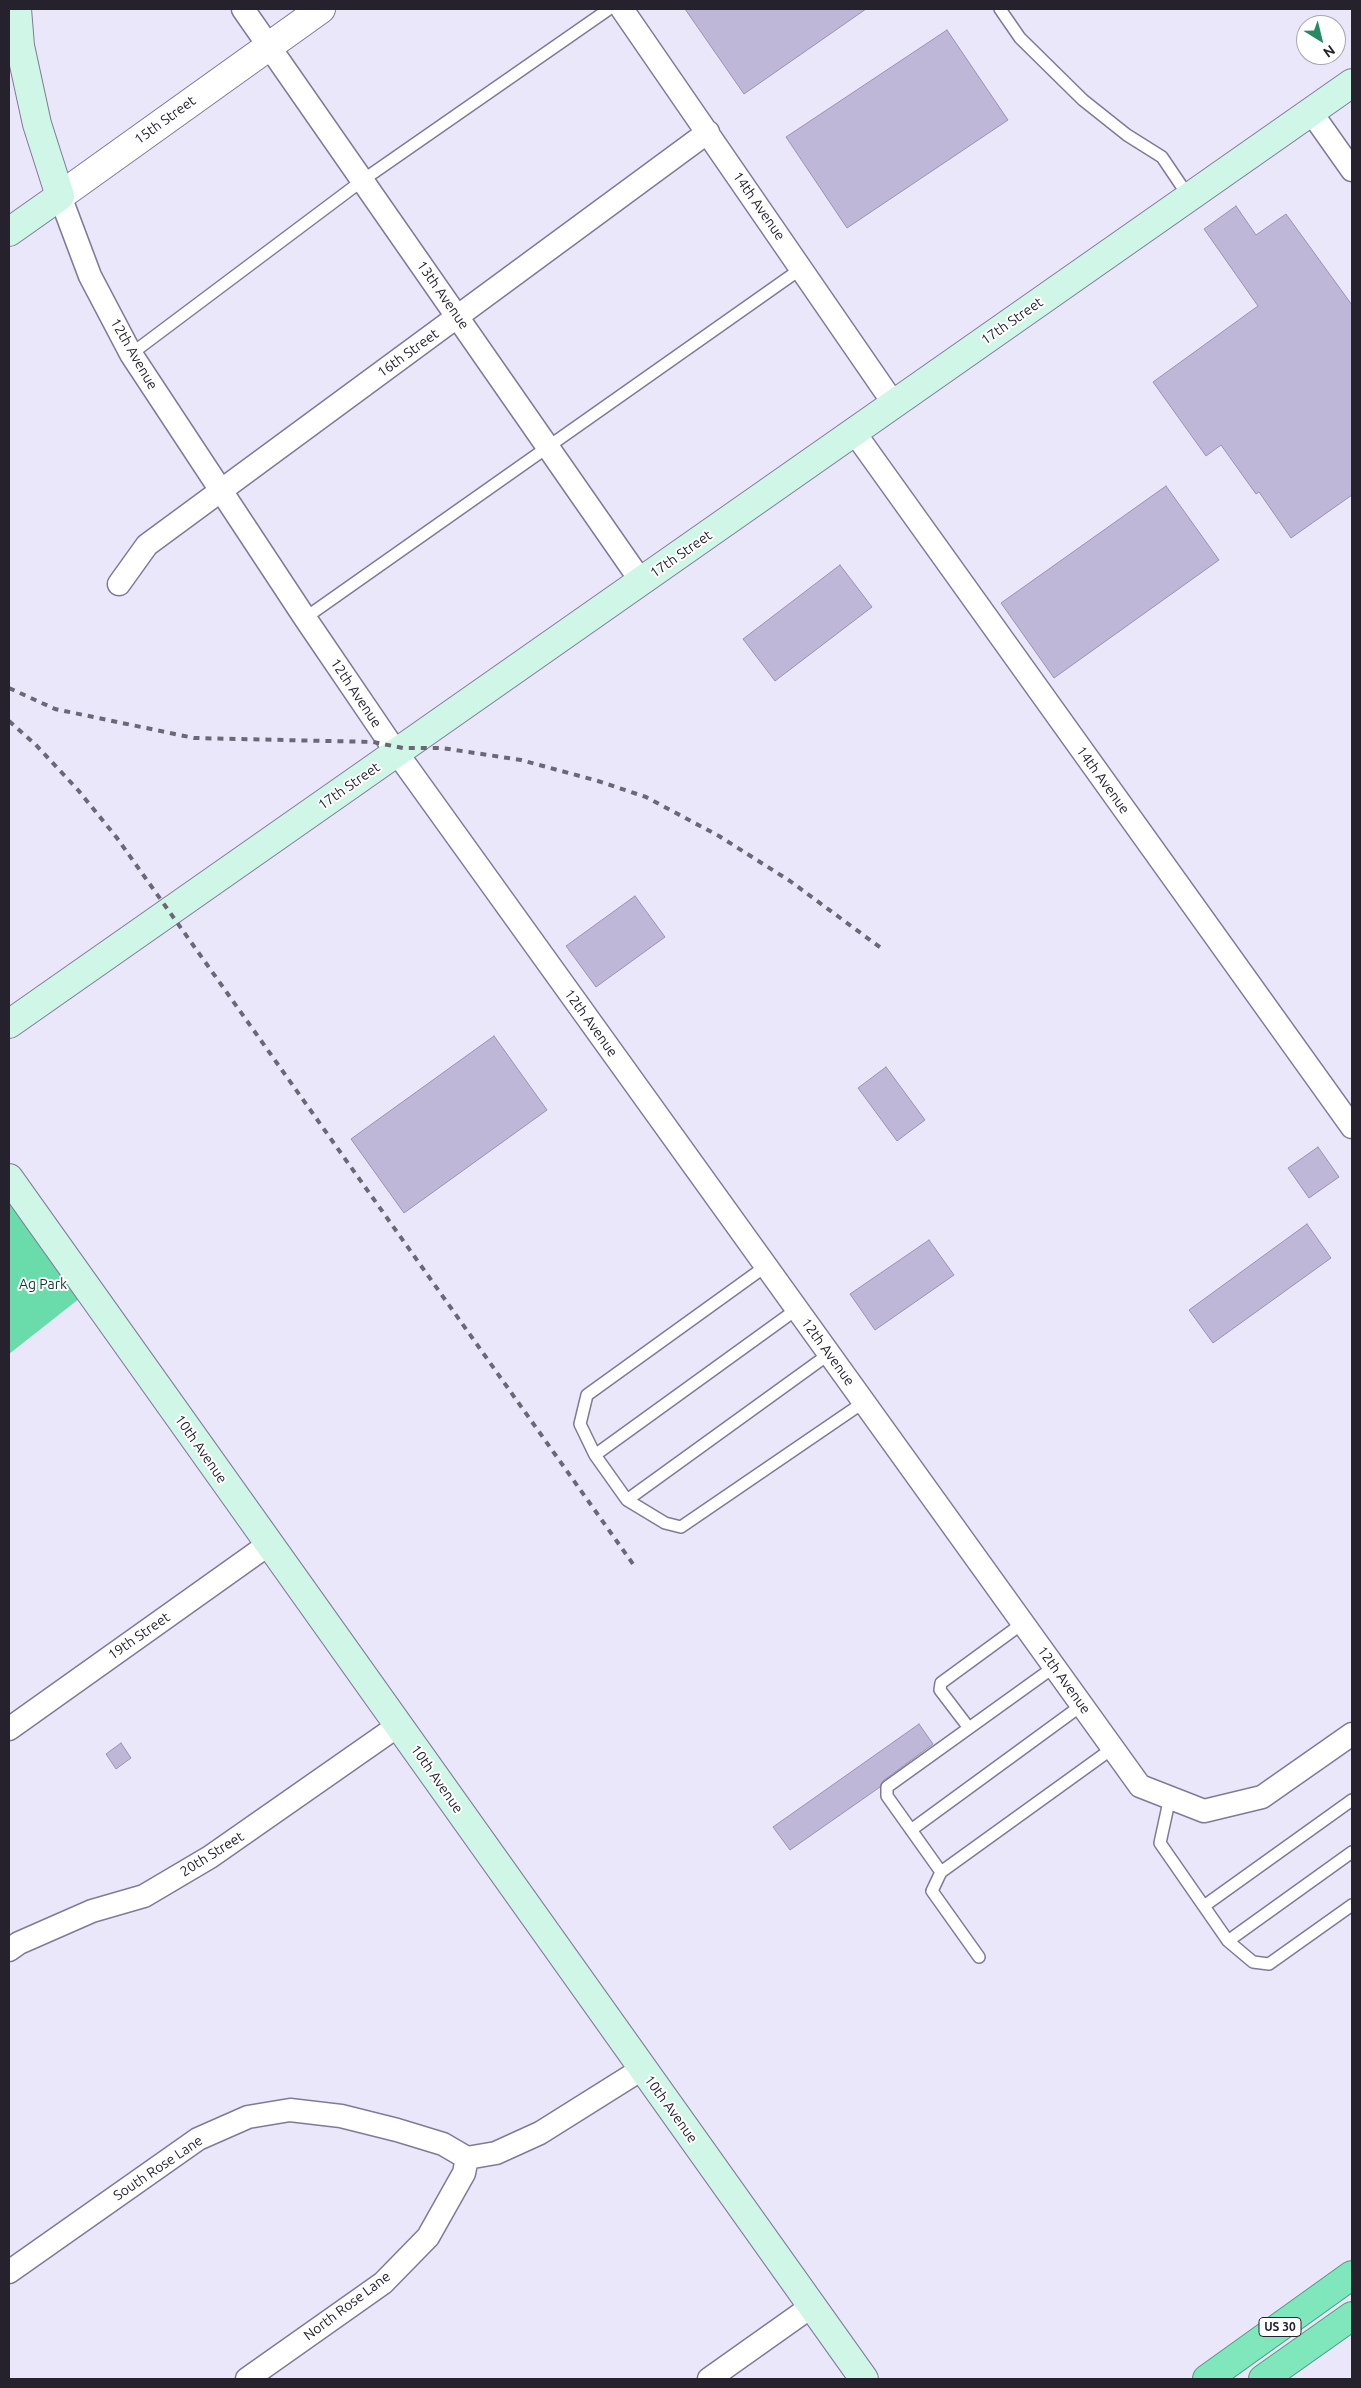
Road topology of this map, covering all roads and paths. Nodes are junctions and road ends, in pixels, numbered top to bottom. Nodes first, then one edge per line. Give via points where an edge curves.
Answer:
1 (16, 9) edge
2 (243, 9) edge
3 (321, 9) edge
4 (608, 9) edge
5 (622, 9) edge
6 (1000, 9) edge
7 (269, 45) junction
8 (1352, 83) edge
9 (1311, 112) junction
10 (708, 132) junction
11 (1352, 170) edge
12 (363, 180) junction
13 (60, 196) junction
14 (1190, 197) junction
15 (9, 232) edge
16 (802, 268) junction
17 (458, 316) junction
18 (132, 354) junction
19 (894, 404) junction
20 (854, 432) junction
21 (549, 446) junction
22 (220, 490) junction
23 (641, 581) junction
24 (119, 584) dead end
25 (305, 618) junction
26 (397, 752) junction
27 (9, 1024) edge
28 (1352, 1127) edge
29 (9, 1178) edge
30 (766, 1266) junction
31 (797, 1309) junction
32 (829, 1354) junction
33 (864, 1402) junction
34 (595, 1455) junction
35 (627, 1500) junction
36 (269, 1544) junction
37 (1023, 1623) junction
38 (1054, 1667) junction
39 (1082, 1706) junction
40 (399, 1725) junction
41 (969, 1728) junction
42 (9, 1729) edge
43 (1352, 1734) edge
44 (1113, 1748) junction
45 (1170, 1798) junction
46 (1352, 1800) edge
47 (911, 1830) junction
48 (1352, 1852) edge
49 (941, 1872) junction
50 (1352, 1905) edge
51 (1204, 1906) junction
52 (1228, 1941) junction
53 (9, 1950) edge
54 (979, 1957) dead end
55 (642, 2069) junction
56 (467, 2158) junction
57 (9, 2272) edge
58 (1352, 2275) edge
59 (812, 2306) junction
60 (1352, 2316) edge
61 (247, 2379) edge
62 (709, 2379) edge
63 (864, 2379) edge
64 (1207, 2379) edge
65 (1263, 2379) edge

1 - 13 main road, 12th Avenue via 20,46 37,124
2 - 7 street, 13th Avenue
3 - 7 street, 15th Street
4 - 12 lane
5 - 10 street, 14th Avenue
6 - 14 lane via 1020,38 1083,100 1127,136 1162,157
7 - 12 street, 13th Avenue
7 - 13 street, 15th Street
8 - 9 main road, 17th Street
9 - 11 street
9 - 14 main road, 17th Street
10 - 16 street, 14th Avenue
10 - 17 street, 16th Street
12 - 17 street, 13th Avenue
12 - 18 lane
13 - 15 main road, 15th Street
13 - 18 street, 12th Avenue via 90,276
14 - 19 main road, 17th Street
16 - 19 street, 14th Avenue
16 - 21 lane
17 - 21 street, 13th Avenue
17 - 22 street, 16th Street
18 - 22 street, 12th Avenue
19 - 20 main road, 17th Street
20 - 23 main road, 17th Street
20 - 28 street, 14th Avenue
21 - 23 street, 13th Avenue
21 - 25 lane
22 - 24 street, 16th Street via 146,545
22 - 25 street, 12th Avenue
23 - 26 main road, 17th Street
25 - 26 street, 12th Avenue
26 - 27 main road, 17th Street
26 - 30 street, 12th Avenue
29 - 36 main road, 10th Avenue
30 - 31 street, 12th Avenue
30 - 34 lane via 587,1395 580,1424
31 - 32 street, 12th Avenue
31 - 34 lane
32 - 33 street, 12th Avenue
32 - 35 lane
33 - 35 lane via 681,1527 665,1523
33 - 37 street, 12th Avenue
34 - 35 lane
36 - 40 main road, 10th Avenue
36 - 42 street, 19th Street
37 - 38 street, 12th Avenue
37 - 41 lane via 940,1683 940,1690
38 - 39 street, 12th Avenue
38 - 41 lane
39 - 44 street, 12th Avenue
39 - 47 lane
40 - 53 street, 20th Street via 210,1857 144,1896 92,1911
40 - 55 main road, 10th Avenue
41 - 47 lane via 887,1787 887,1796
43 - 45 street, 12th Avenue via 1262,1797 1204,1811
44 - 45 street, 12th Avenue via 1140,1786
44 - 49 lane
45 - 51 lane via 1160,1843
46 - 51 lane
47 - 49 lane
48 - 52 lane
49 - 54 lane via 932,1891
50 - 52 lane via 1269,1964 1252,1962
51 - 52 lane
55 - 56 street via 540,2133 496,2153
55 - 59 main road, 10th Avenue
56 - 57 street, South Rose Lane via 443,2144 341,2116 290,2110 248,2117 198,2139
56 - 61 street, North Rose Lane via 464,2173 428,2237 389,2276
58 - 64 highway, US 30
59 - 62 street
59 - 63 main road, 10th Avenue
60 - 65 highway, US 30

